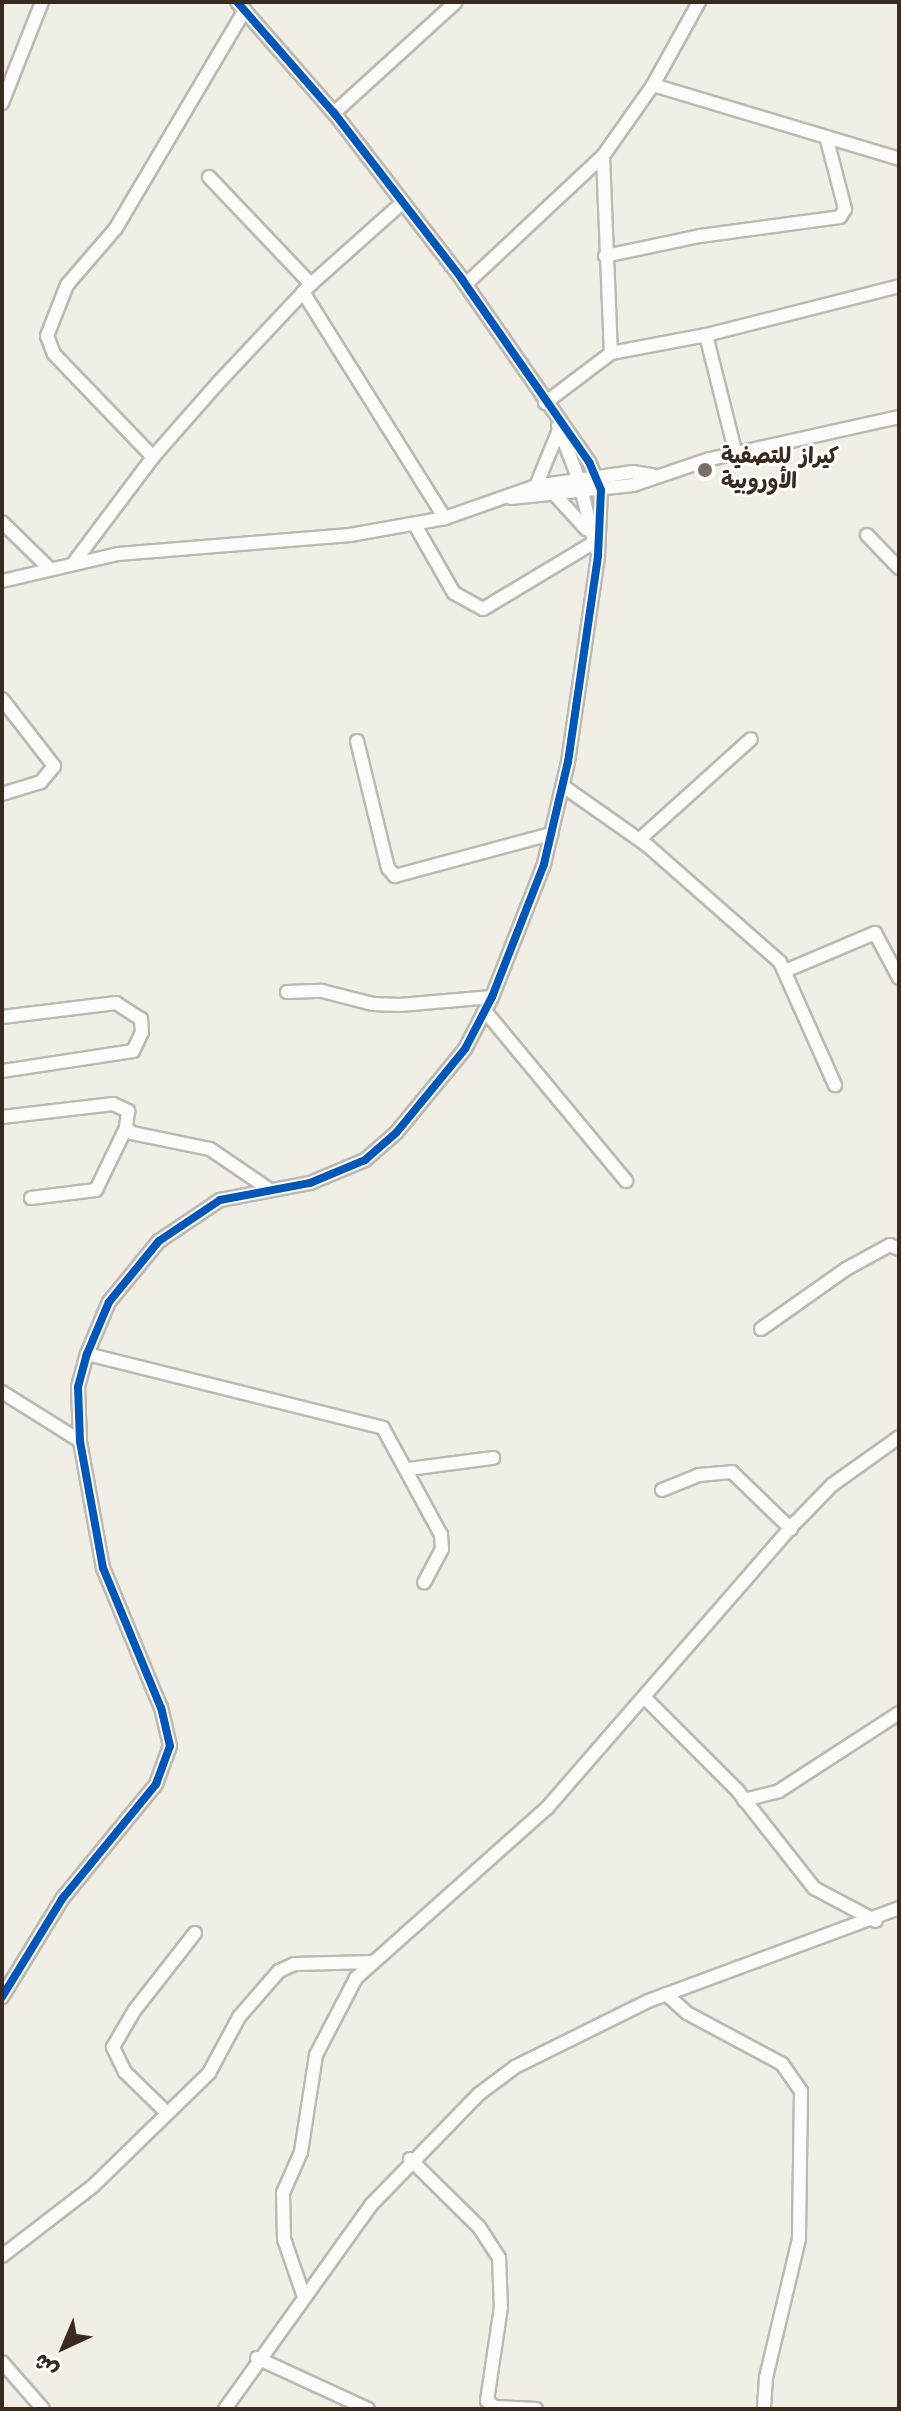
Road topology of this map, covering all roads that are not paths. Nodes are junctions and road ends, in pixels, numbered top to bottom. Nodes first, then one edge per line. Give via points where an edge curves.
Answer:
1 (42, 2) edge
2 (699, 2) edge
3 (455, 3) edge
4 (241, 6) edge
5 (653, 85) junction
6 (2, 103) edge
7 (334, 113) junction
8 (827, 140) junction
9 (603, 156) junction
10 (899, 159) edge
11 (209, 177) dead end
12 (403, 202) junction
13 (605, 256) junction
14 (466, 284) junction
15 (899, 286) edge
16 (307, 288) junction
17 (706, 335) junction
18 (611, 353) junction
19 (545, 403) junction
20 (899, 417) edge
21 (558, 425) junction
22 (736, 454) junction
23 (153, 457) junction
24 (599, 484) junction
25 (536, 486) junction
26 (581, 486) junction
27 (556, 496) junction
28 (511, 498) junction
29 (445, 518) junction
30 (2, 522) edge
31 (415, 525) junction
32 (867, 535) dead end
33 (594, 545) junction
34 (75, 561) junction
35 (49, 568) junction
36 (899, 568) edge
37 (2, 581) edge
38 (3, 702) edge
39 (751, 739) dead end
40 (357, 741) dead end
41 (563, 786) junction
42 (2, 794) edge
43 (551, 834) junction
44 (640, 839) junction
45 (785, 971) junction
46 (899, 978) edge
47 (287, 992) dead end
48 (492, 997) junction
49 (485, 1011) junction
50 (2, 1017) edge
51 (2, 1071) edge
52 (835, 1085) dead end
53 (2, 1117) edge
54 (126, 1128) junction
55 (626, 1181) dead end
56 (270, 1190) junction
57 (31, 1198) dead end
58 (899, 1249) edge
59 (761, 1329) dead end
60 (87, 1354) junction
61 (2, 1392) edge
62 (899, 1437) edge
63 (80, 1441) junction
64 (493, 1458) dead end
65 (409, 1469) junction
66 (662, 1490) dead end
67 (791, 1529) junction
68 (424, 1583) dead end
69 (644, 1697) junction
70 (899, 1713) edge
71 (744, 1800) junction
72 (899, 1908) edge
73 (876, 1921) junction
74 (195, 1933) dead end
75 (373, 1962) junction
76 (666, 1994) junction
77 (2, 1997) edge
78 (167, 2113) junction
79 (410, 2159) junction
80 (2, 2256) edge
81 (303, 2294) junction
82 (257, 2358) junction
83 (2, 2362) edge
84 (43, 2409) edge
85 (225, 2409) edge
86 (368, 2409) edge
87 (536, 2409) edge
88 (764, 2409) edge

1 - 6 street
2 - 5 street
3 - 7 street
4 - 7 street
4 - 23 street via 116,228 67,285 47,336 54,354
5 - 8 street
5 - 9 street
7 - 12 street
8 - 10 street
8 - 13 street via 845,209 840,217 700,236
9 - 13 street
9 - 14 street
11 - 16 street
12 - 14 street
12 - 16 street
13 - 18 street
14 - 19 street
15 - 17 street
16 - 23 street
16 - 29 street
17 - 18 street
17 - 22 street
18 - 19 street
19 - 21 street
20 - 22 street
21 - 24 street
21 - 25 street
21 - 26 street
22 - 24 street
23 - 34 street
24 - 26 street
24 - 33 street
25 - 26 street
25 - 28 street
26 - 27 street
26 - 33 street
27 - 28 street
27 - 33 street
28 - 29 street
29 - 31 street
30 - 35 street
31 - 33 street via 454,593 483,609
31 - 34 street
32 - 36 street
33 - 41 street
34 - 35 street
35 - 37 street
38 - 42 street via 54,766 41,782
39 - 44 street
40 - 43 street via 388,868 395,876
41 - 43 street
41 - 44 street
43 - 48 street
44 - 45 street
45 - 46 street via 875,933
45 - 52 street
47 - 48 street via 322,991 400,1005
48 - 49 street
49 - 55 street
49 - 56 street via 454,1065 383,1147 339,1174
50 - 51 street via 116,1003 141,1019 142,1032 133,1051
53 - 54 street via 113,1104 128,1111
54 - 56 street via 140,1137 210,1149
54 - 57 street via 96,1190
56 - 60 street via 220,1200 159,1241 109,1302
58 - 59 street via 890,1245 846,1269
60 - 63 street via 78,1387
60 - 65 street via 374,1423
61 - 63 street
62 - 67 street via 832,1485
63 - 77 street via 103,1568 161,1708 170,1746 156,1784 62,1899
64 - 65 street
65 - 68 street via 443,1543
66 - 67 street via 699,1475 732,1472
67 - 69 street
69 - 71 street
69 - 75 street via 547,1808
70 - 71 street via 779,1791
71 - 73 street via 814,1888
72 - 73 street
73 - 76 street
74 - 78 street via 113,2047 125,2072
75 - 78 street via 295,1964 279,1971 239,2017 209,2073
75 - 81 street via 356,1978 316,2055 301,2152 283,2193 284,2239
76 - 79 street via 515,2067
76 - 88 street via 687,2013 782,2064 801,2091 799,2239 766,2378
78 - 80 street via 71,2205
79 - 81 street
79 - 87 street via 479,2227 499,2258 501,2307 487,2401 495,2407
81 - 82 street
82 - 85 street
82 - 86 street
83 - 84 street

